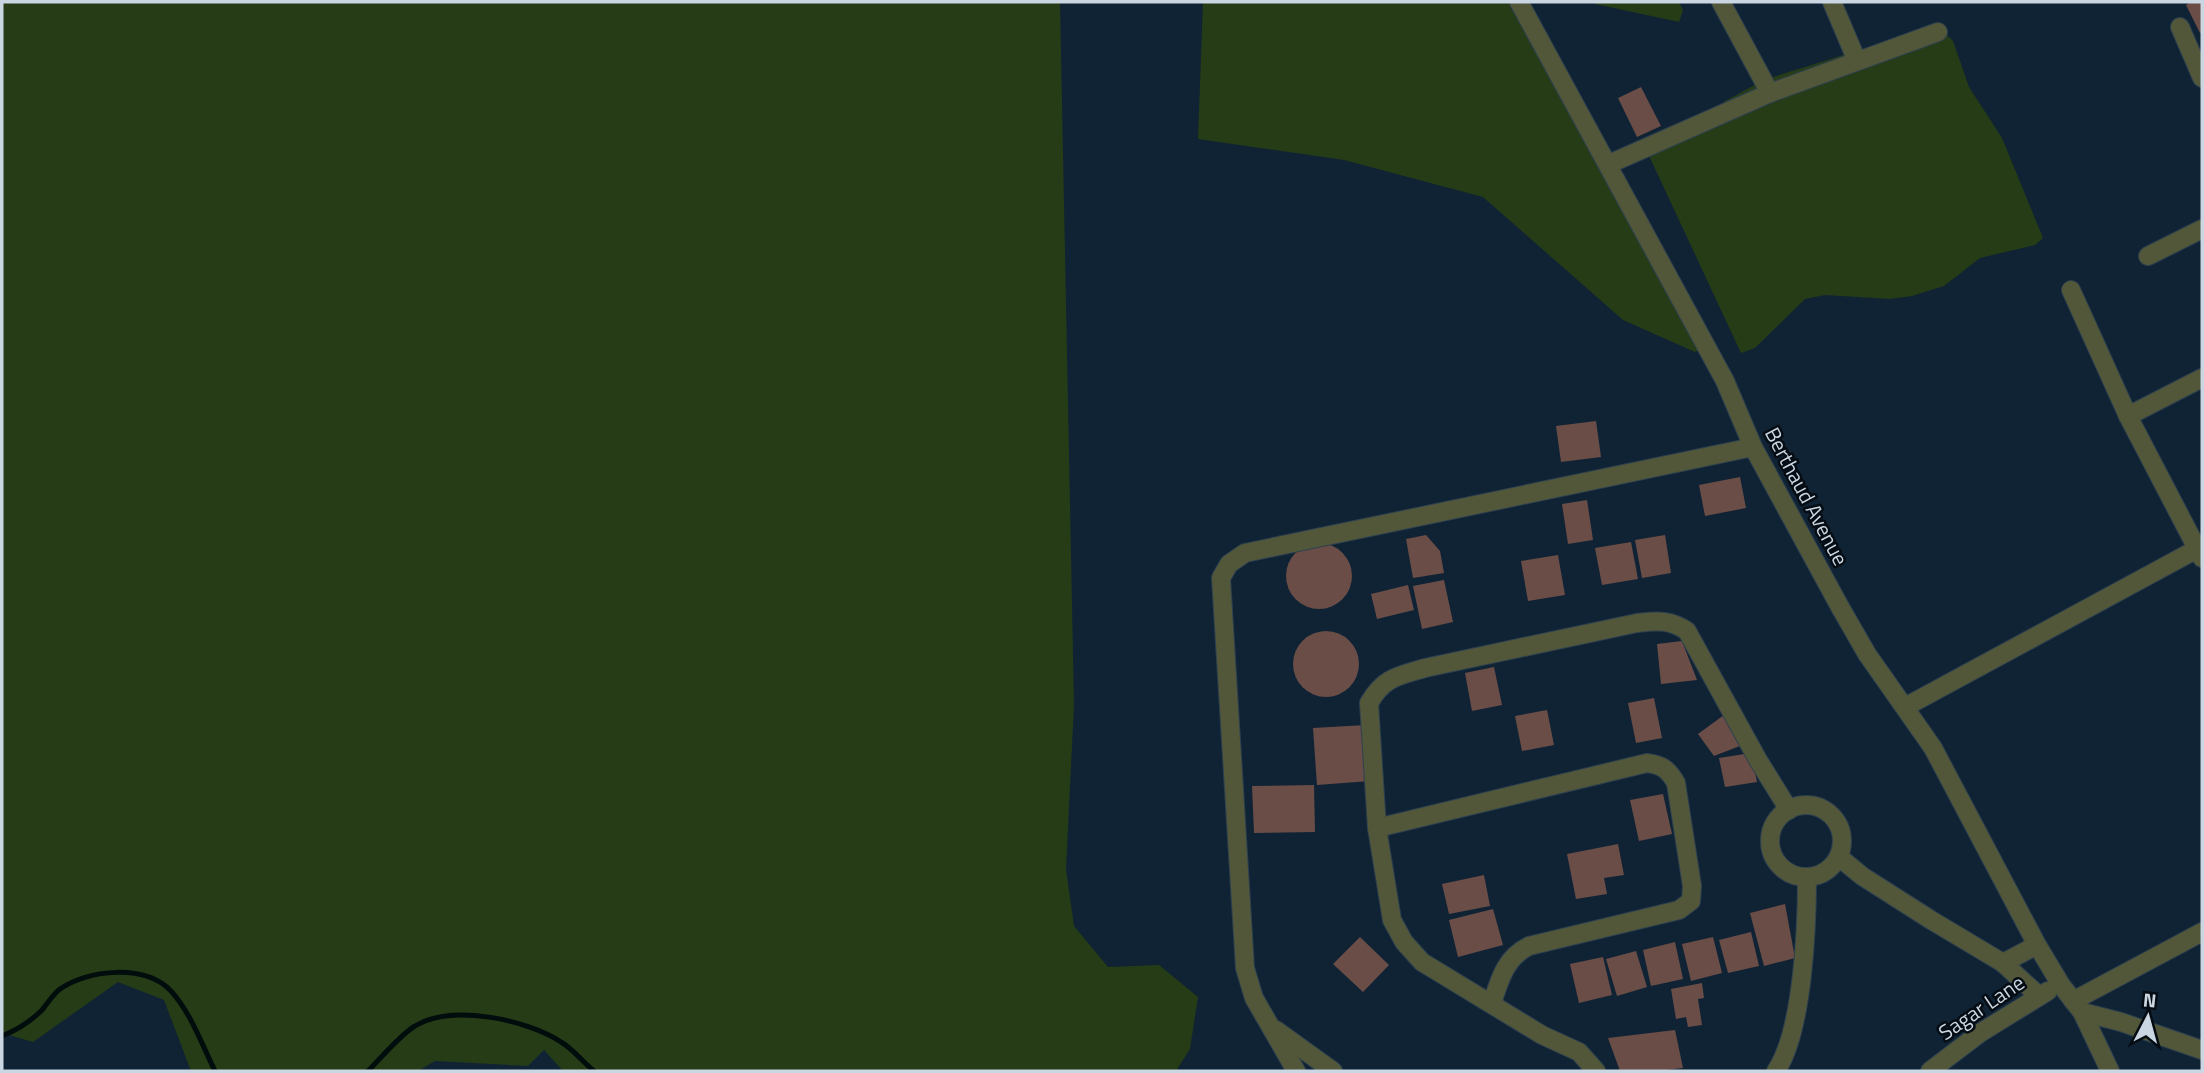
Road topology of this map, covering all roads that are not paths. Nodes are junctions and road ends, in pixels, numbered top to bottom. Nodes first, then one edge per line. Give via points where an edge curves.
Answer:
1 (1519, 2) edge
2 (1721, 2) edge
3 (1832, 2) edge
4 (2180, 27) dead end
5 (1938, 32) dead end
6 (1857, 61) junction
7 (2202, 78) edge
8 (1770, 93) junction
9 (1609, 164) junction
10 (2202, 229) edge
11 (2148, 257) dead end
12 (2071, 290) dead end
13 (2202, 378) edge
14 (2128, 416) junction
15 (1753, 447) junction
16 (2200, 553) edge
17 (1905, 707) junction
18 (1789, 810) junction
19 (1377, 828) junction
20 (1839, 857) junction
21 (1807, 877) junction
22 (2202, 932) edge
23 (2037, 945) junction
24 (2004, 963) junction
25 (2061, 985) junction
26 (2038, 995) junction
27 (1492, 1003) junction
28 (2078, 1007) junction
29 (1270, 1025) junction
30 (2202, 1050) edge
31 (1296, 1071) edge
32 (1333, 1071) edge
33 (1596, 1071) edge
34 (1776, 1071) edge
35 (1930, 1071) edge
36 (2110, 1071) edge

1 - 9 street, Berthaud Avenue
2 - 8 street
3 - 6 street
4 - 7 street
5 - 6 street
6 - 8 street
8 - 9 street
9 - 15 street, Berthaud Avenue via 1725,381
10 - 11 street
12 - 14 street
13 - 14 street
14 - 16 street
15 - 17 street, Berthaud Avenue via 1867,654
15 - 29 street via 1245,553 1229,564 1221,578 1245,968 1254,998
16 - 17 street
17 - 23 street, Berthaud Avenue via 1933,748
18 - 19 street via 1687,631 1660,621 1425,668 1378,686 1369,703
18 - 20 street via 1811,806 1831,815 1842,835
18 - 21 street via 1774,825 1770,845 1787,871
19 - 27 street via 1392,920 1404,942 1422,961
19 - 27 street via 1647,763 1671,774 1676,783 1691,901 1679,910 1529,946 1510,959
20 - 21 street via 1826,872
20 - 24 street via 1862,876
21 - 34 street via 1795,1018 1786,1056
22 - 28 street
23 - 24 street
23 - 25 street, Berthaud Avenue
24 - 26 street
25 - 26 street, Sagar Lane
25 - 28 street, Berthaud Avenue
26 - 35 street, Sagar Lane
27 - 33 street via 1579,1052
28 - 30 street
28 - 36 street, Berthaud Avenue
29 - 31 street
29 - 32 street

